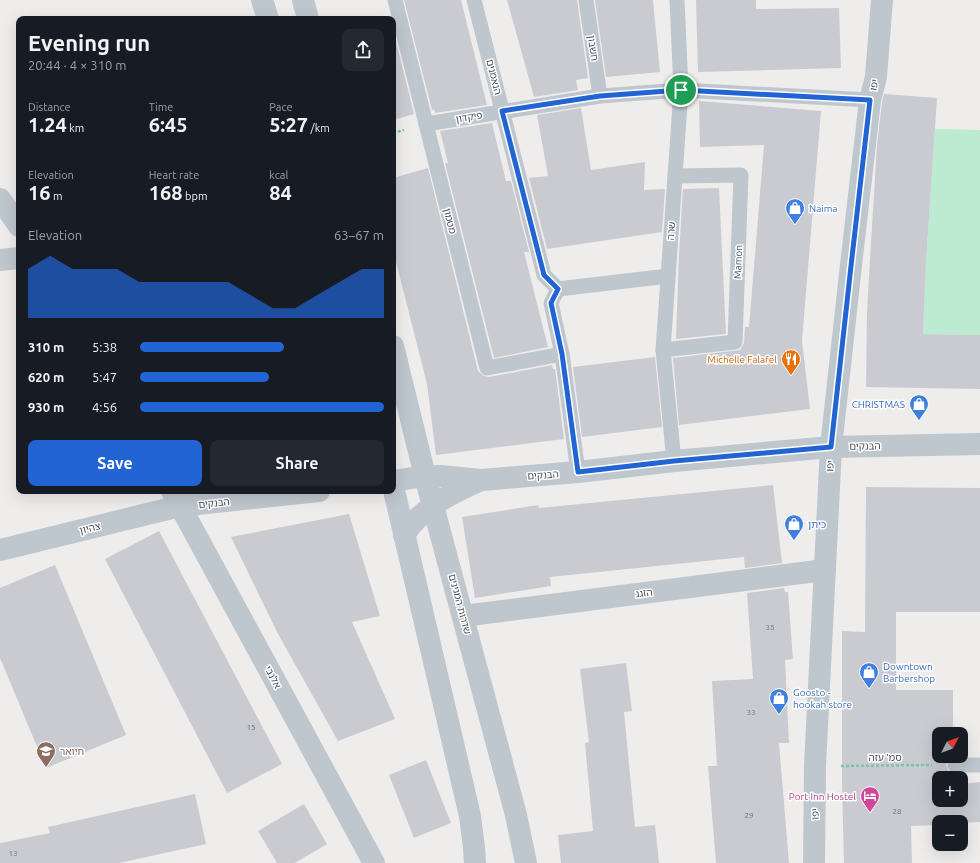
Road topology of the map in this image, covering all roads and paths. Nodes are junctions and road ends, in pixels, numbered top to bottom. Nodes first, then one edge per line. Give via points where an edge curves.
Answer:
1 (262, 0) edge
2 (303, 0) edge
3 (395, 0) edge
4 (474, 0) edge
5 (586, 0) edge
6 (677, 0) edge
7 (882, 0) edge
8 (267, 16) edge
9 (307, 16) edge
10 (681, 90) junction
11 (600, 96) junction
12 (870, 100) junction
13 (502, 111) junction
14 (426, 124) junction
15 (675, 176) junction
16 (0, 200) edge
17 (16, 222) edge
18 (16, 258) edge
19 (0, 260) edge
20 (668, 276) junction
21 (558, 289) junction
22 (663, 350) junction
23 (562, 354) junction
24 (396, 358) edge
25 (980, 444) edge
26 (831, 447) junction
27 (674, 461) junction
28 (578, 472) junction
29 (425, 476) junction
30 (481, 480) junction
31 (396, 481) edge
32 (265, 494) edge
33 (395, 494) edge
34 (176, 499) edge
35 (433, 505) junction
36 (404, 535) junction
37 (0, 550) edge
38 (824, 570) junction
39 (463, 616) junction
40 (955, 765) joint
41 (980, 765) edge
42 (815, 766) junction
43 (374, 863) edge
44 (475, 863) edge
45 (526, 863) edge
46 (814, 863) edge

1 - 8 street
2 - 9 street
3 - 14 lane, מטמון
4 - 13 lane, הנאמנים
5 - 11 lane, חשבון
6 - 10 lane, שרה
7 - 12 street, יפו via 876,77
10 - 11 lane, פיקדון
10 - 12 lane, פיקדון
10 - 15 lane, שרה
11 - 13 lane, פיקדון
12 - 26 street, יפו
13 - 14 lane, פיקדון
13 - 21 lane, הנאמנים via 544,275
14 - 23 lane, מטמון via 487,368
15 - 20 lane, שרה
15 - 22 lane, Mamon via 741,175 735,342
16 - 17 street
18 - 19 street
20 - 21 lane
20 - 22 lane, שרה
21 - 23 lane via 551,303
22 - 27 lane, שרה
23 - 28 lane
24 - 29 street, שדרות המגינים
25 - 26 street, הבנקים
26 - 27 street, הבנקים
26 - 38 street, יפו
27 - 28 street, הבנקים
28 - 30 street, הבנקים
29 - 30 street, הבנקים
29 - 31 street, הבנקים
29 - 35 street, שדרות המגינים
30 - 35 street
32 - 34 street, הבנקים
33 - 36 street
34 - 37 street, צהיון
34 - 43 street, אלנבי
35 - 36 street via 420,515
35 - 39 street, שדרות המגינים
36 - 44 street via 470,816
38 - 39 street, הזגג
38 - 42 street, יפו
39 - 45 street, שדרות המגינים via 516,815
40 - 41 lane
40 - 42 path, סמ' עזה
42 - 46 street, יפו

